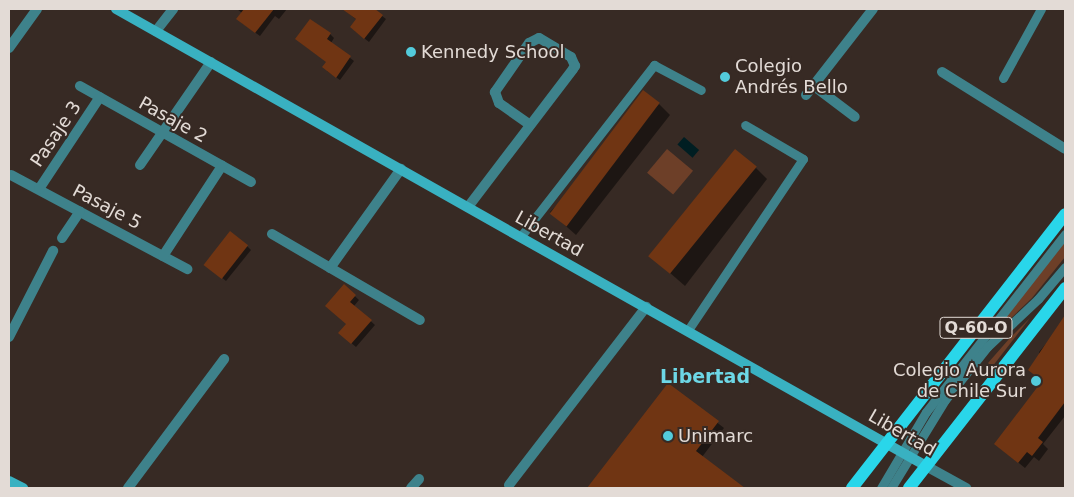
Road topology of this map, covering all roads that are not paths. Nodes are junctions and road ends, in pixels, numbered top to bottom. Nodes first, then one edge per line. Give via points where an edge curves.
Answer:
1 (36, 9) edge
2 (116, 9) edge
3 (173, 9) edge
4 (874, 9) edge
5 (1041, 9) edge
6 (156, 31) junction
7 (9, 48) edge
8 (211, 62) junction
9 (942, 72) dead end
10 (1003, 78) dead end
11 (80, 86) dead end
12 (814, 86) junction
13 (701, 90) dead end
14 (806, 96) dead end
15 (100, 97) junction
16 (855, 117) dead end
17 (530, 125) junction
18 (745, 125) dead end
19 (163, 132) junction
20 (1065, 149) edge
21 (140, 165) dead end
22 (222, 166) junction
23 (401, 169) junction
24 (11, 175) dead end
25 (251, 182) dead end
26 (39, 189) junction
27 (468, 207) junction
28 (80, 211) junction
29 (1065, 214) edge
30 (272, 234) dead end
31 (1065, 234) edge
32 (520, 236) junction
33 (62, 238) dead end
34 (53, 251) dead end
35 (163, 256) junction
36 (1065, 267) edge
37 (187, 268) dead end
38 (330, 268) junction
39 (1065, 288) edge
40 (646, 307) junction
41 (420, 320) dead end
42 (688, 330) junction
43 (9, 337) edge
44 (224, 359) dead end
45 (888, 443) junction
46 (906, 454) junction
47 (926, 466) junction
48 (419, 478) dead end
49 (510, 485) dead end
50 (128, 488) edge
51 (411, 488) edge
52 (852, 488) edge
53 (881, 488) edge
54 (891, 488) edge
55 (909, 488) edge
56 (966, 488) edge

1 - 7 street
2 - 6 street, Libertad
3 - 6 street
4 - 12 street
5 - 10 lane
6 - 8 street, Libertad
8 - 19 street
8 - 23 street, Libertad
9 - 20 street
11 - 15 street, Pasaje 2
12 - 14 street
12 - 16 street
13 - 32 lane via 654,65
15 - 19 street, Pasaje 2
15 - 26 street, Pasaje 3
17 - 17 street via 575,66 571,57 539,38 529,43 495,92 499,103
17 - 27 street
18 - 42 lane via 803,159
19 - 21 street
19 - 22 street, Pasaje 2
22 - 25 street, Pasaje 2
22 - 35 street
23 - 27 street, Libertad
23 - 38 street
24 - 26 street, Pasaje 5
26 - 28 street, Pasaje 5
27 - 32 street, Libertad
28 - 33 street
28 - 35 street, Pasaje 5
29 - 45 main road, Q-60-O
30 - 38 street
31 - 46 lane via 926,412
32 - 40 street, Libertad
34 - 43 street
35 - 37 street, Pasaje 5
36 - 46 lane via 1038,299 982,354
38 - 41 street
39 - 47 main road, Q-60-O
40 - 42 street, Libertad
40 - 49 street
42 - 45 street, Libertad
44 - 50 street
45 - 46 street, Libertad
45 - 52 main road, Q-60-O
46 - 47 street, Libertad
46 - 53 lane
46 - 54 lane
47 - 55 main road, Q-60-O
47 - 56 street, Libertad
48 - 51 street

